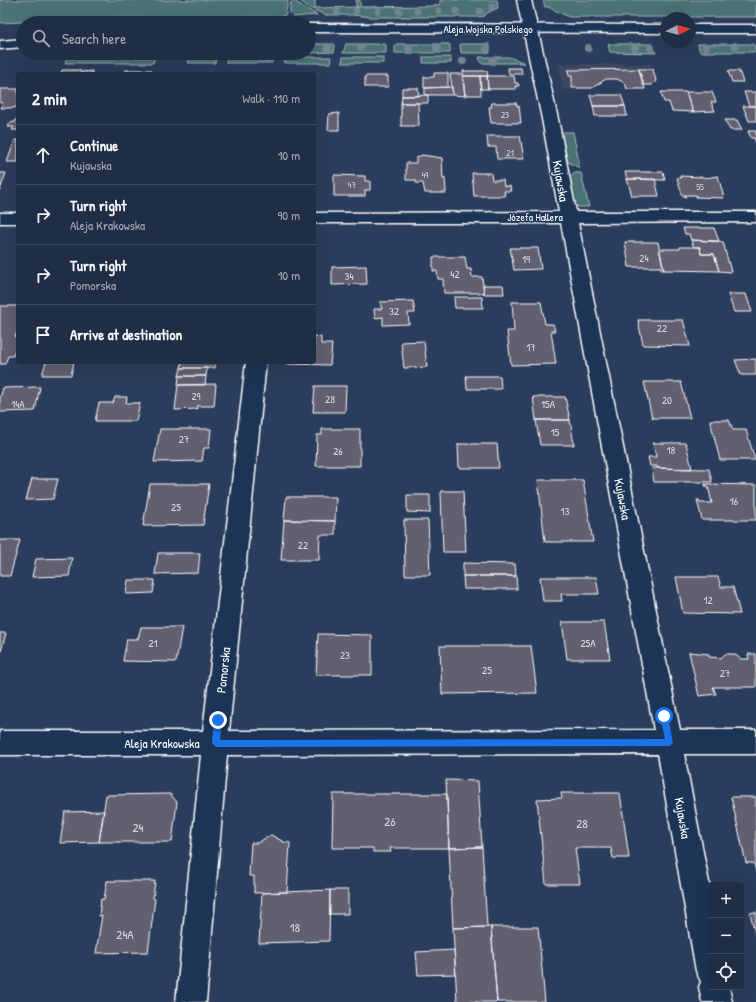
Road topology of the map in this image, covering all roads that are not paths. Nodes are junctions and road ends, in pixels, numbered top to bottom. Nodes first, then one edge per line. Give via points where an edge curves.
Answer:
1 (524, 0) edge
2 (316, 28) edge
3 (660, 29) edge
4 (696, 29) edge
5 (756, 29) edge
6 (16, 33) edge
7 (0, 34) edge
8 (531, 34) junction
9 (316, 39) edge
10 (660, 39) edge
11 (696, 39) edge
12 (756, 39) edge
13 (16, 44) edge
14 (0, 45) edge
15 (567, 217) junction
16 (756, 217) edge
17 (0, 218) edge
18 (16, 218) edge
19 (316, 218) edge
20 (256, 364) edge
21 (756, 742) edge
22 (0, 743) edge
23 (216, 743) junction
24 (669, 743) junction
25 (708, 955) edge
26 (715, 990) edge
27 (191, 1002) edge
28 (717, 1002) edge

1 - 8 street, Kujawska
2 - 8 street, Aleja Wojska Polskiego
3 - 8 street, Aleja Wojska Polskiego
4 - 5 street
6 - 7 street
8 - 9 street, Aleja Wojska Polskiego
8 - 10 street, Aleja Wojska Polskiego
8 - 15 street, Kujawska
11 - 12 street
13 - 14 street
15 - 16 street, Józefa Hallera
15 - 19 street, Józefa Hallera
15 - 24 street, Kujawska
17 - 18 street
20 - 23 street, Pomorska
21 - 24 street, Aleja Krakowska
22 - 23 street, Aleja Krakowska
23 - 24 street, Aleja Krakowska
23 - 27 street, Pomorska
24 - 25 street, Kujawska
26 - 28 street

